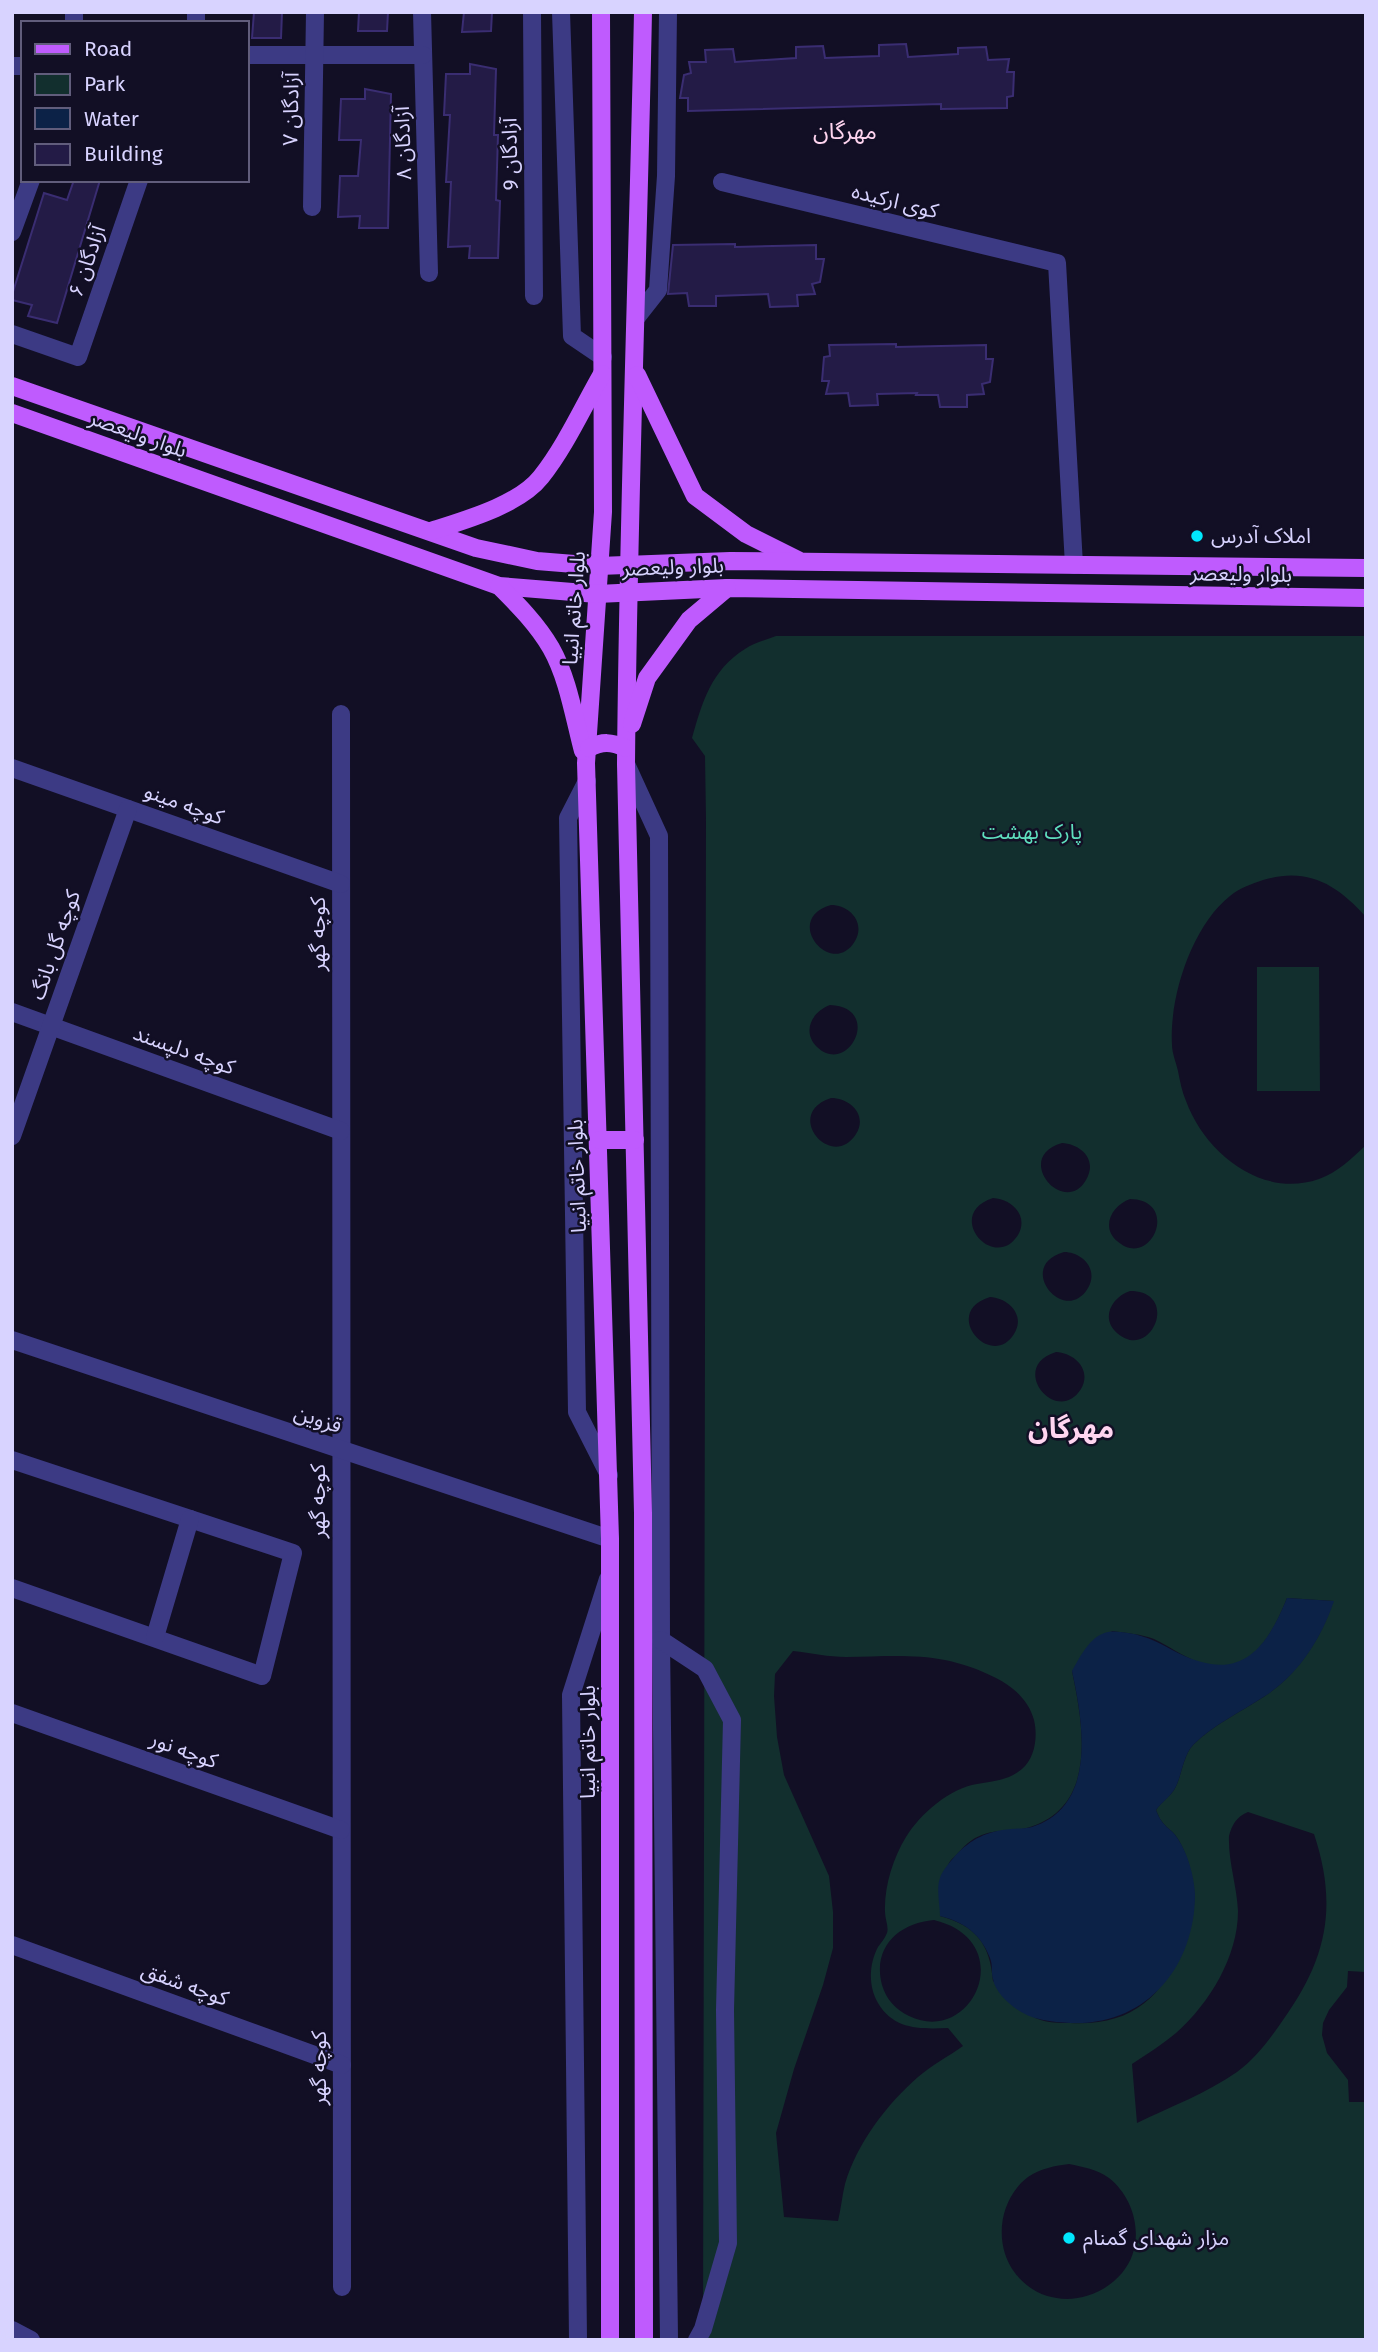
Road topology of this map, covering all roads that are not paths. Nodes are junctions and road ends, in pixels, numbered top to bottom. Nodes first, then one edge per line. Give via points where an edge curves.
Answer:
1 (315, 12) edge
2 (422, 12) edge
3 (532, 12) edge
4 (561, 12) edge
5 (601, 12) edge
6 (643, 12) edge
7 (668, 12) edge
8 (314, 54) junction
9 (248, 55) edge
10 (423, 55) junction
11 (30, 182) edge
12 (138, 182) edge
13 (722, 182) dead end
14 (312, 206) dead end
15 (12, 232) edge
16 (429, 273) dead end
17 (534, 296) dead end
18 (636, 318) junction
19 (12, 334) edge
20 (603, 364) junction
21 (635, 371) junction
22 (12, 386) edge
23 (634, 399) junction
24 (604, 400) junction
25 (12, 413) edge
26 (431, 531) junction
27 (482, 550) junction
28 (801, 562) junction
29 (1074, 565) junction
30 (599, 566) junction
31 (630, 566) junction
32 (1366, 568) edge
33 (473, 575) junction
34 (499, 586) junction
35 (727, 587) junction
36 (628, 591) junction
37 (597, 594) junction
38 (1366, 598) edge
39 (341, 715) dead end
40 (626, 751) junction
41 (587, 764) junction
42 (12, 768) edge
43 (128, 808) junction
44 (341, 884) junction
45 (12, 1012) edge
46 (51, 1026) junction
47 (341, 1131) junction
48 (12, 1136) edge
49 (598, 1140) junction
50 (635, 1140) junction
51 (12, 1340) edge
52 (341, 1450) junction
53 (12, 1460) edge
54 (609, 1475) junction
55 (190, 1519) junction
56 (610, 1539) junction
57 (610, 1573) junction
58 (12, 1588) edge
59 (155, 1637) junction
60 (661, 1640) junction
61 (12, 1713) edge
62 (341, 1830) junction
63 (12, 1945) edge
64 (342, 2065) junction
65 (342, 2287) dead end
66 (12, 2330) edge
67 (31, 2340) edge
68 (578, 2340) edge
69 (610, 2340) edge
70 (644, 2340) edge
71 (669, 2340) edge
72 (696, 2340) edge

1 - 8 street, آزادگان ۷
2 - 10 street, آزادگان ۸
3 - 17 street, آزادگان 9
4 - 20 street via 572,336
5 - 20 main road, بلوار خاتم انبیا
6 - 18 main road
7 - 18 street via 666,176 658,290
8 - 9 street
8 - 10 street
8 - 14 street, آزادگان ۷
10 - 16 street, آزادگان ۸
11 - 15 street
12 - 19 street, آزادگان ۶ via 78,357
13 - 29 street, کوی ارکیده via 1057,263
18 - 21 main road
20 - 24 main road, بلوار خاتم انبیا
20 - 26 main road via 540,478 509,502
21 - 23 main road
21 - 28 main road via 695,496 746,534
22 - 26 main road, بلوار ولیعصر
23 - 24 main road via 620,410
23 - 31 main road
24 - 30 main road, بلوار خاتم انبیا
25 - 33 main road, بلوار ولیعصر
26 - 27 main road, بلوار ولیعصر
27 - 30 main road, بلوار ولیعصر
27 - 33 main road via 483,564
28 - 29 main road, بلوار ولیعصر
28 - 31 main road, بلوار ولیعصر
29 - 32 main road, بلوار ولیعصر
30 - 31 main road, بلوار ولیعصر
30 - 37 main road, بلوار خاتم انبیا
31 - 36 main road
33 - 34 main road, بلوار ولیعصر
34 - 37 main road, بلوار ولیعصر
34 - 41 main road via 552,649
35 - 36 main road, بلوار ولیعصر
35 - 38 main road, بلوار ولیعصر
35 - 40 main road via 689,620 647,678
36 - 37 main road, بلوار ولیعصر
36 - 40 main road
37 - 41 main road, بلوار خاتم انبیا
39 - 44 street, کوچه گهر
40 - 41 main road via 612,742 600,742
40 - 50 main road
40 - 60 street via 659,836
41 - 49 main road, بلوار خاتم انبیا
41 - 54 street via 568,818 577,1412
42 - 43 street, کوچه مینو
43 - 44 street, کوچه مینو
43 - 46 street, کوچه گل بانگ
44 - 47 street, کوچه گهر
45 - 46 street, کوچه دلپسند
46 - 47 street, کوچه دلپسند
46 - 48 street, کوچه گل بانگ
47 - 52 street, کوچه گهر
49 - 50 main road
49 - 54 main road, بلوار خاتم انبیا
50 - 70 main road via 643,1513
51 - 52 street, قزوین
52 - 56 street, قزوین
52 - 62 street, کوچه گهر
53 - 55 street
54 - 56 main road, بلوار خاتم انبیا
55 - 59 street
55 - 59 street via 293,1553 262,1676
56 - 57 main road, بلوار خاتم انبیا
57 - 68 street via 571,1695
57 - 69 main road, بلوار خاتم انبیا
58 - 59 street
60 - 71 street
60 - 72 street via 705,1670 732,1720 725,2010 728,2243
61 - 62 street, کوچه نور
62 - 64 street, کوچه گهر
63 - 64 street, کوچه شفق
64 - 65 street, کوچه گهر
66 - 67 street

